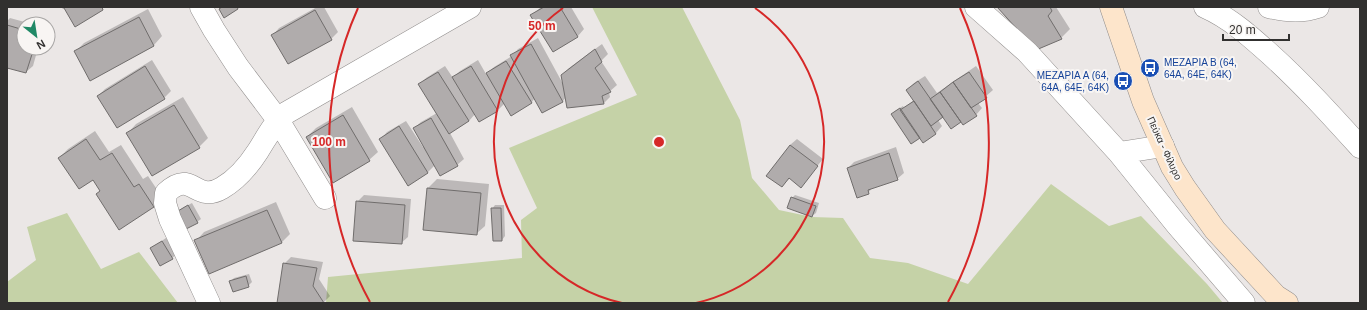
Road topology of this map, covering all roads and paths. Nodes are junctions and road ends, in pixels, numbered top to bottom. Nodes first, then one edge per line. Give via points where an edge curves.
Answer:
1 (201, 7) edge
2 (470, 7) edge
3 (976, 7) edge
4 (1112, 7) edge
5 (1205, 7) edge
6 (1269, 7) edge
7 (1318, 7) edge
8 (278, 120) junction
9 (1163, 146) junction
10 (1360, 147) edge
11 (1119, 153) junction
12 (325, 198) dead end
13 (209, 303) edge
14 (1244, 303) edge
15 (1287, 303) edge

1 - 8 street via 238,66
2 - 8 street via 295,107
3 - 11 street via 1027,52
4 - 9 main road, Πεύκα - Φίλυρο via 1143,101
5 - 10 street via 1236,24 1250,36 1310,93
6 - 7 street via 1302,11
8 - 12 street
8 - 13 street via 248,165 224,187 208,193 184,183 166,193 165,203 170,219
9 - 11 street
9 - 15 main road, Πεύκα - Φίλυρο via 1172,167 1215,230 1276,296
11 - 14 street

